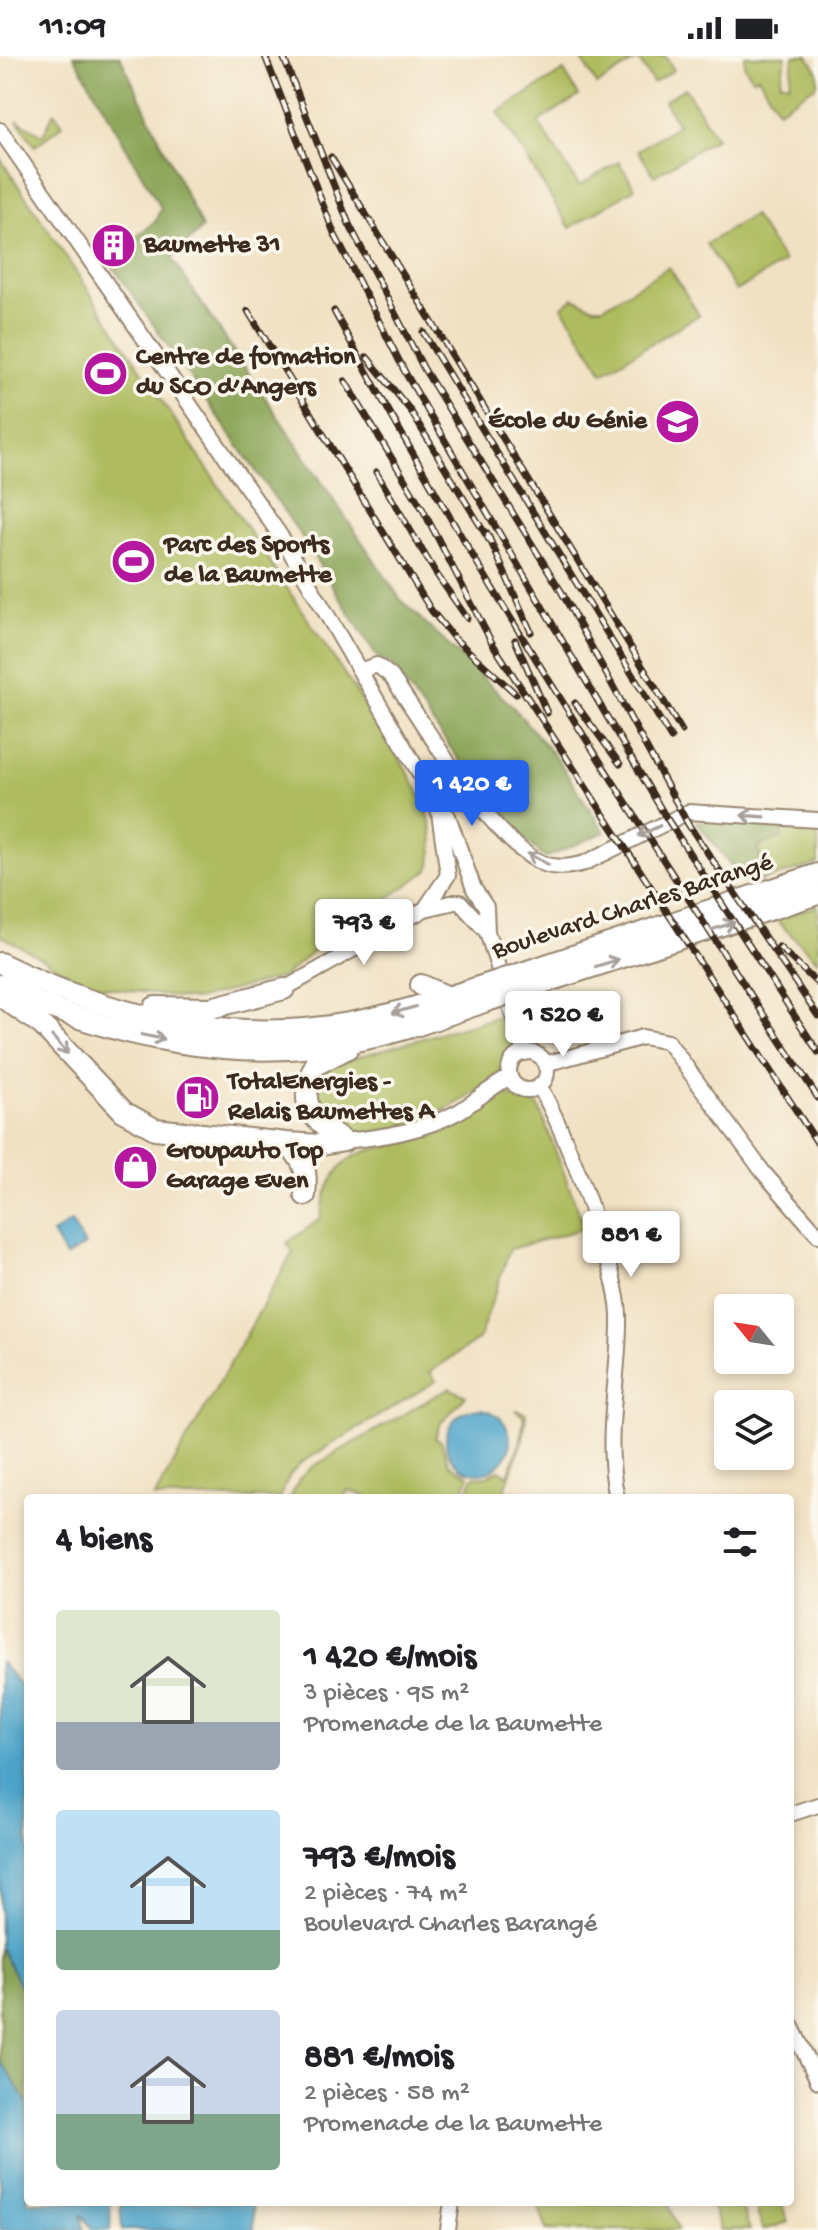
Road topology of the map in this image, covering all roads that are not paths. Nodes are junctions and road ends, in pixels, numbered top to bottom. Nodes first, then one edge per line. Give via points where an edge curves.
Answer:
1 (0, 130) edge
2 (362, 670) junction
3 (438, 805) junction
4 (818, 820) edge
5 (818, 874) edge
6 (446, 880) junction
7 (472, 882) junction
8 (818, 894) edge
9 (457, 902) junction
10 (425, 909) junction
11 (487, 932) junction
12 (0, 963) edge
13 (534, 978) junction
14 (0, 985) edge
15 (421, 985) dead end
16 (284, 989) joint
17 (481, 995) junction
18 (0, 996) edge
19 (448, 997) junction
20 (117, 1010) junction
21 (362, 1040) junction
22 (525, 1053) junction
23 (545, 1064) junction
24 (510, 1077) junction
25 (539, 1086) junction
26 (344, 1141) junction
27 (287, 1143) junction
28 (305, 1195) dead end
29 (818, 1235) edge
30 (617, 1494) edge
31 (818, 1805) edge
32 (794, 1813) edge
33 (794, 2031) edge
34 (818, 2081) edge
35 (451, 2206) edge
36 (448, 2230) edge

1 - 2 street via 284,541
2 - 3 street
4 -> 2 street via 688,812 585,863 548,865 501,828 391,676 377,665
3 - 6 street
3 - 7 street via 448,816
5 - 13 highway, Boulevard Charles Barangé
6 - 7 street via 461,871
6 - 9 street via 445,894
6 - 10 street
7 - 9 street via 470,898
7 - 11 street via 486,907
13 -> 8 highway, Boulevard Charles Barangé
9 - 10 street
9 - 11 street
10 - 16 street
11 - 22 street
12 - 20 highway, Boulevard Charles Barangé via 76,998
13 - 17 highway, Boulevard Charles Barangé, bridge
14 -> 21 highway, Boulevard Charles Barangé via 79,1018 178,1042 278,1049
15 - 19 highway
16 - 20 highway via 211,1008
17 - 19 highway, Boulevard Charles Barangé
17 - 21 highway, Boulevard Charles Barangé
18 -> 27 highway via 42,1025 124,1112 155,1129
19 -> 20 highway, Boulevard Charles Barangé via 348,1023 300,1029 231,1029
21 - 26 highway via 315,1065 305,1093 313,1117
22 - 23 street via 537,1055
22 - 24 street via 510,1064
23 - 25 street via 546,1076
23 - 29 street via 643,1037 668,1042
24 - 25 street via 522,1089
24 - 26 street via 430,1125 393,1136
25 - 30 street via 575,1167 619,1310 611,1431
26 - 27 highway
27 - 28 highway via 307,1173
31 - 32 street
33 - 34 street
35 - 36 street

